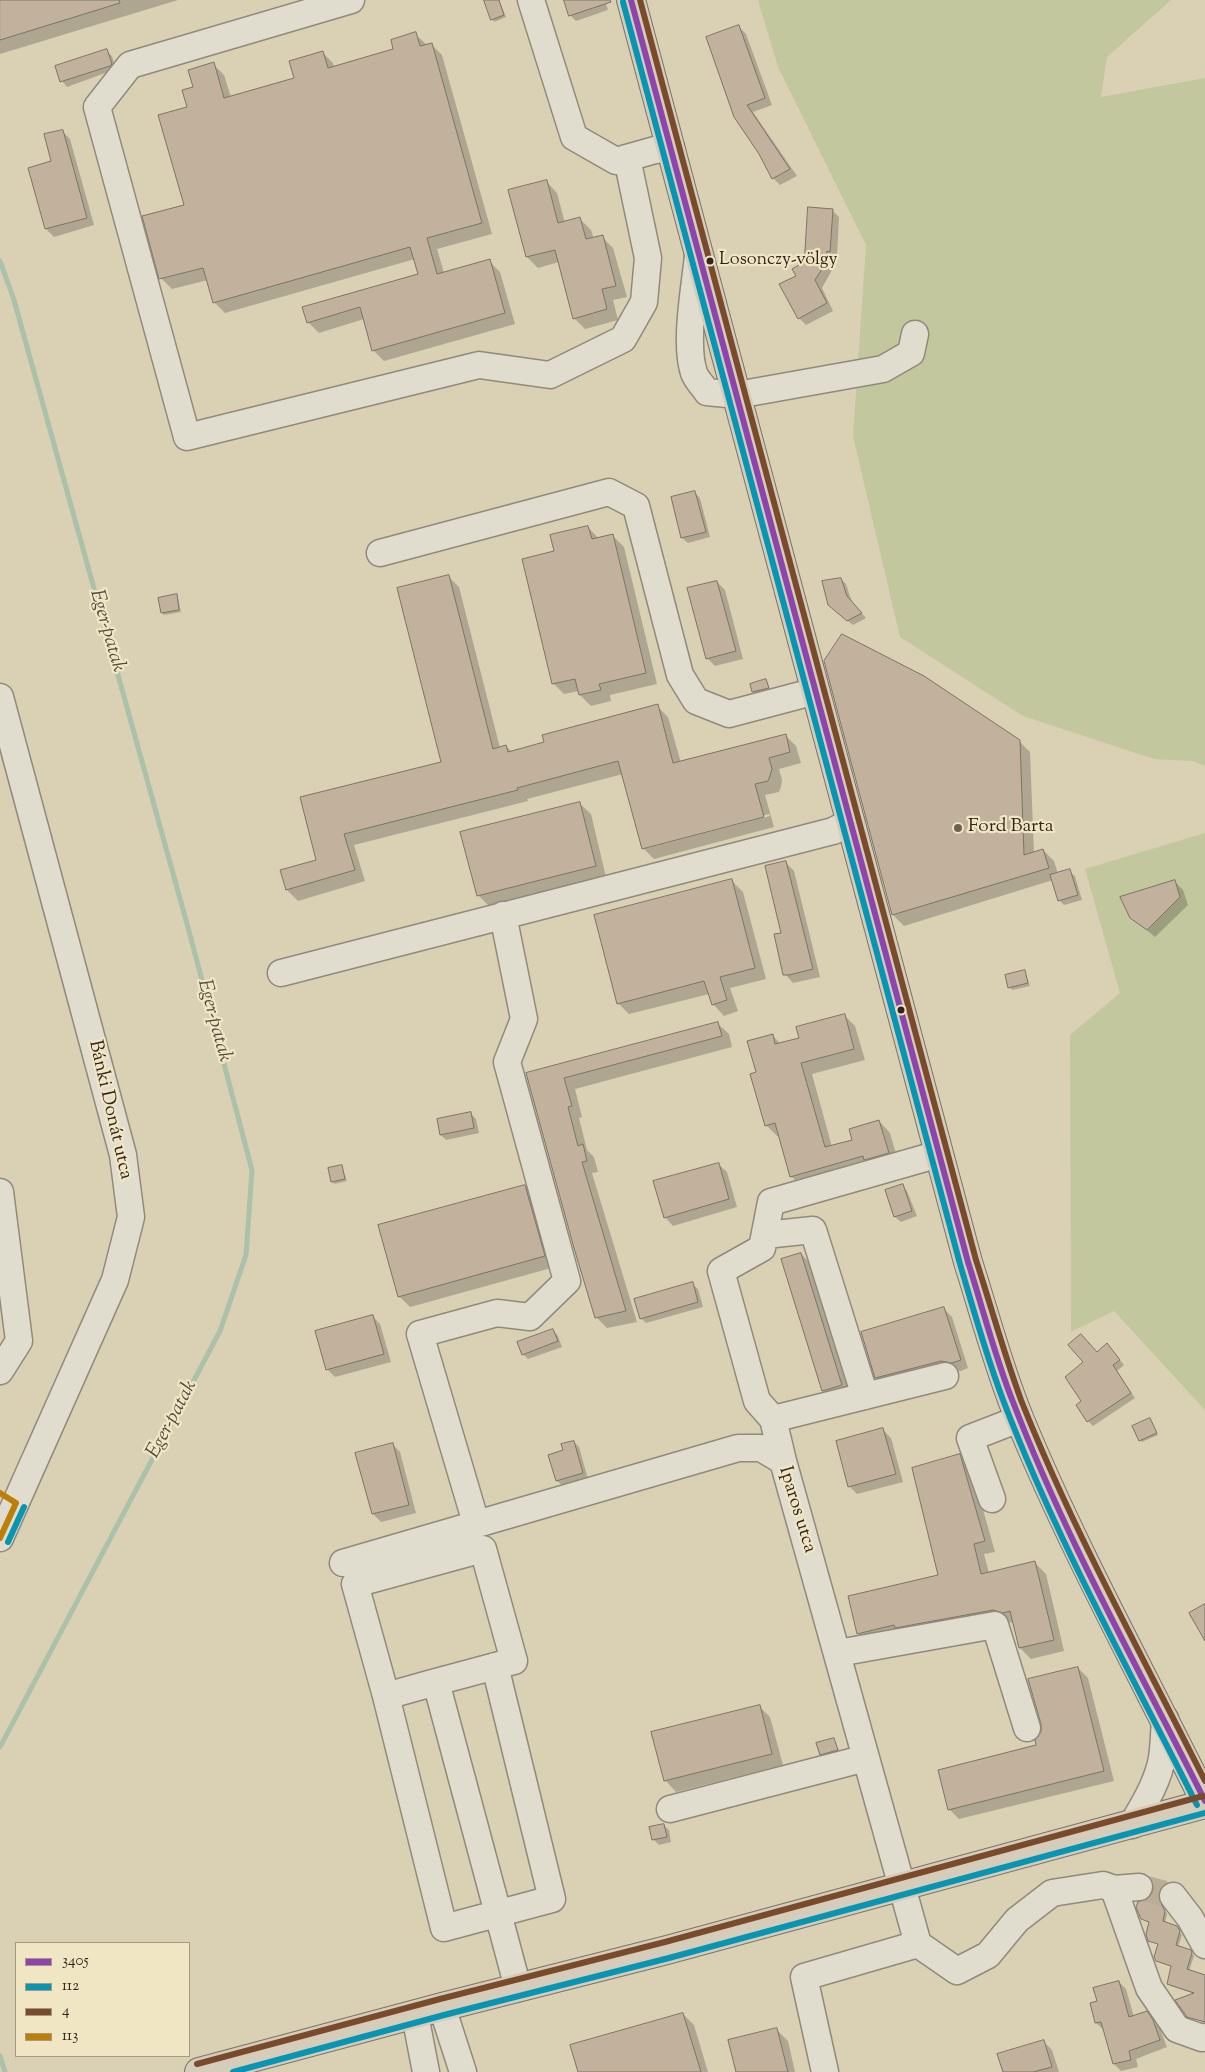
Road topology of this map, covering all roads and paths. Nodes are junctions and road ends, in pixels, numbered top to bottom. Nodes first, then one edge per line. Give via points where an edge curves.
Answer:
1 (351, 0) edge
2 (530, 0) edge
3 (632, 0) edge
4 (671, 148) junction
5 (628, 158) junction
6 (698, 252) junction
7 (915, 334) dead end
8 (737, 396) junction
9 (380, 553) dead end
10 (816, 691) junction
11 (0, 697) edge
12 (851, 822) junction
13 (503, 916) junction
14 (282, 973) dead end
15 (939, 1154) junction
16 (0, 1192) edge
17 (765, 1235) junction
18 (0, 1371) edge
19 (945, 1376) dead end
20 (865, 1396) junction
21 (773, 1419) junction
22 (1019, 1419) junction
23 (783, 1461) junction
24 (8, 1498) edge
25 (992, 1499) dead end
26 (476, 1522) junction
27 (0, 1538) edge
28 (343, 1562) dead end
29 (838, 1653) junction
30 (495, 1666) junction
31 (436, 1682) junction
32 (386, 1696) junction
33 (1165, 1719) junction
34 (1027, 1728) dead end
35 (866, 1758) junction
36 (1205, 1803) edge
37 (670, 1809) dead end
38 (1132, 1824) junction
39 (902, 1886) junction
40 (1173, 1896) tunnel mouth
41 (498, 1912) junction
42 (918, 1944) junction
43 (1205, 1945) edge
44 (518, 1988) junction
45 (442, 2007) junction
46 (415, 2014) junction
47 (1205, 2037) edge
48 (212, 2070) edge
49 (426, 2072) edge
50 (464, 2072) edge
51 (825, 2072) edge

1 - 5 street via 130,66 97,108 187,437 479,366 550,375 623,340 644,302 648,258
2 - 5 street via 574,137 616,161
3 - 4 main road
4 - 5 street
4 - 6 main road
6 - 8 main road
6 - 8 street via 691,319 690,356 694,374 707,392
7 - 8 street via 911,353 882,369
8 - 10 main road
9 - 10 street via 609,492 636,506 680,675 696,701 729,714
10 - 12 main road
11 - 24 street, Bánki Donát utca via 124,1155 131,1217 115,1280
12 - 13 street via 833,831
12 - 15 main road
13 - 14 street
13 - 26 street via 524,1020 507,1062 567,1281 530,1317 497,1313 420,1334
15 - 17 street via 771,1202
15 - 22 main road via 968,1262
16 - 18 street via 18,1341
17 - 20 street via 813,1230
17 - 21 street via 762,1248 721,1271 757,1401
19 - 20 street
20 - 21 street
21 - 23 street
22 - 25 street via 970,1438
22 - 33 main road via 1071,1532
23 - 26 street, Iparos utca via 761,1448 738,1448
23 - 29 street, Iparos utca
24 - 27 street, Bánki Donát utca
26 - 28 street, Iparos utca
29 - 34 street via 995,1625
29 - 35 street, Iparos utca
30 - 31 street
30 - 32 street via 514,1661 483,1549 355,1584
30 - 41 street via 552,1899
31 - 32 street
31 - 41 street
32 - 41 street via 444,1928
33 - 36 main road
33 - 38 street via 1162,1759 1156,1780
35 - 37 street
35 - 39 street, Iparos utca
36 - 38 main road
38 - 39 main road
39 - 42 street, Iparos utca
39 - 44 main road
40 - 43 street
41 - 44 street
42 - 47 street via 956,1971 988,1955 1017,1920 1052,1893 1103,1885 1127,1888 1149,1988 1177,2029
42 - 51 street via 804,1977
44 - 45 main road
45 - 46 main road
45 - 50 street
46 - 48 main road
46 - 49 street

